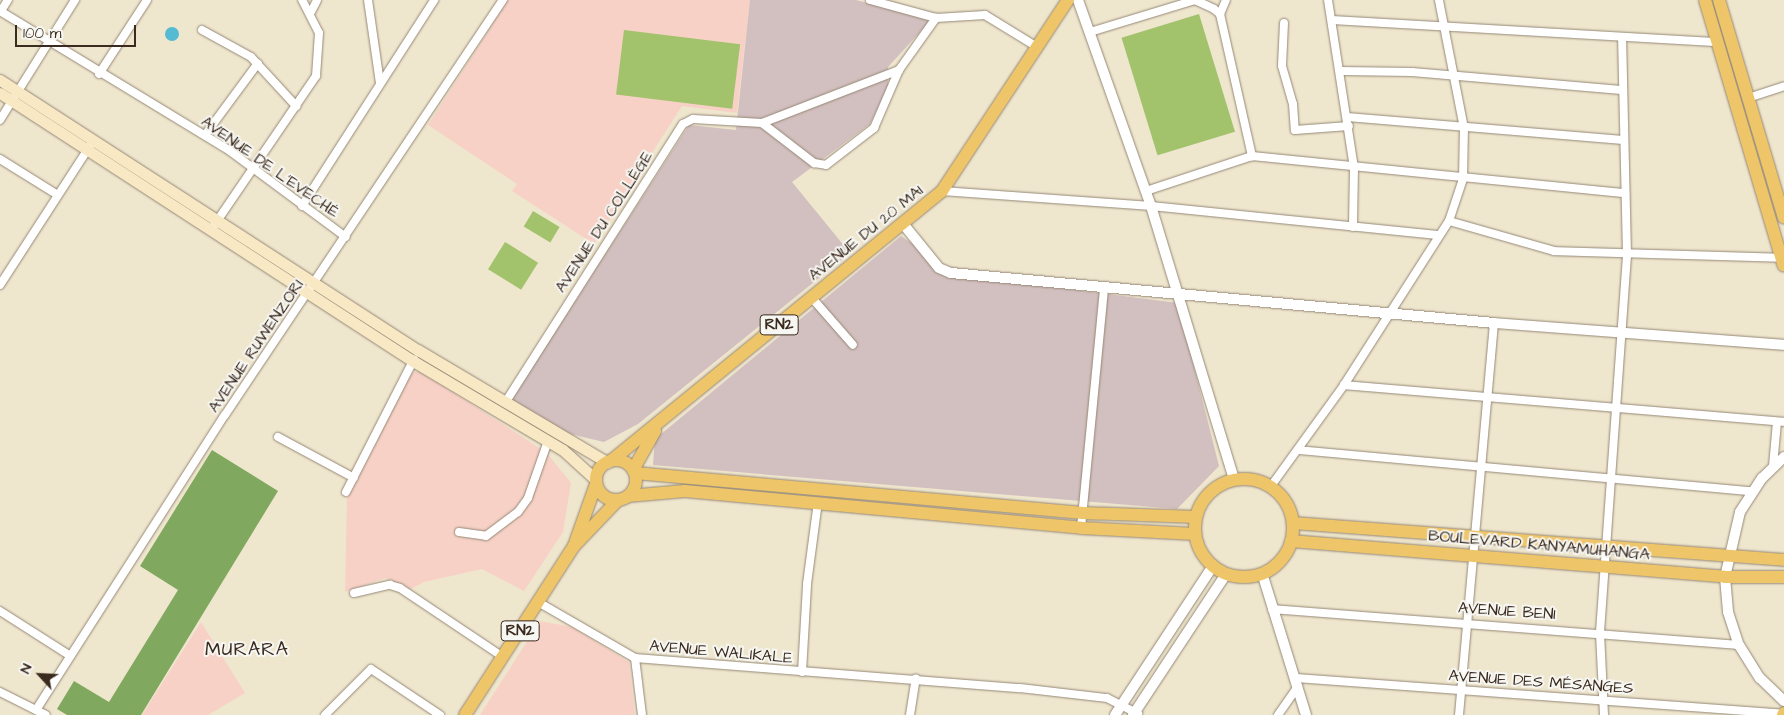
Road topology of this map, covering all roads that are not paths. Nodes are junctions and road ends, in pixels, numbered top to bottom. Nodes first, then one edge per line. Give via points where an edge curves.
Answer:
1 (8, 0) edge
2 (75, 0) edge
3 (147, 0) edge
4 (302, 0) edge
5 (317, 0) edge
6 (368, 0) edge
7 (434, 0) edge
8 (503, 0) edge
9 (870, 0) edge
10 (1068, 0) edge
11 (1078, 0) edge
12 (1226, 0) edge
13 (1328, 0) edge
14 (1439, 0) edge
15 (1706, 0) edge
16 (1719, 0) edge
17 (0, 11) edge
18 (311, 12) junction
19 (1220, 14) junction
20 (936, 18) junction
21 (1332, 20) junction
22 (1284, 23) dead end
23 (1444, 24) junction
24 (202, 30) dead end
25 (1090, 32) junction
26 (1622, 40) junction
27 (1718, 42) junction
28 (47, 43) junction
29 (1037, 47) junction
30 (258, 63) junction
31 (899, 70) junction
32 (1341, 71) junction
33 (99, 74) junction
34 (1455, 75) junction
35 (0, 80) edge
36 (380, 83) junction
37 (1784, 86) edge
38 (1620, 90) junction
39 (0, 93) edge
40 (14, 96) junction
41 (1748, 98) junction
42 (296, 106) junction
43 (1348, 117) junction
44 (0, 120) edge
45 (762, 123) junction
46 (1349, 126) junction
47 (1464, 128) junction
48 (205, 135) junction
49 (93, 140) junction
50 (1622, 140) junction
51 (87, 150) junction
52 (1252, 156) junction
53 (0, 159) edge
54 (1354, 168) junction
55 (252, 169) junction
56 (1463, 179) junction
57 (1773, 182) junction
58 (1760, 186) junction
59 (942, 191) junction
60 (1146, 191) junction
61 (1625, 193) junction
62 (56, 194) junction
63 (302, 206) junction
64 (1151, 206) junction
65 (1784, 218) edge
66 (1449, 221) junction
67 (216, 222) junction
68 (904, 225) junction
69 (1353, 226) junction
70 (1438, 235) junction
71 (346, 237) junction
72 (1627, 255) junction
73 (1783, 261) edge
74 (315, 282) junction
75 (0, 285) edge
76 (1104, 288) junction
77 (309, 293) junction
78 (1178, 294) junction
79 (812, 298) junction
80 (1391, 314) junction
81 (1494, 324) junction
82 (1623, 334) junction
83 (392, 340) junction
84 (853, 344) dead end
85 (1784, 345) edge
86 (418, 350) junction
87 (413, 361) junction
88 (1344, 385) junction
89 (1486, 396) junction
90 (505, 403) junction
91 (1618, 407) junction
92 (1780, 422) edge
93 (657, 427) junction
94 (278, 437) dead end
95 (548, 441) junction
96 (1298, 450) junction
97 (1784, 457) edge
98 (609, 461) junction
99 (1773, 466) junction
100 (1480, 467) junction
101 (634, 471) junction
102 (1612, 477) junction
103 (354, 478) junction
104 (1234, 480) junction
105 (596, 482) junction
106 (1271, 486) junction
107 (1752, 491) junction
108 (346, 492) dead end
109 (623, 498) junction
110 (818, 502) junction
111 (1083, 512) junction
112 (1196, 517) junction
113 (1293, 523) junction
114 (1081, 528) junction
115 (460, 532) dead end
116 (1196, 534) junction
117 (1474, 537) junction
118 (1291, 541) junction
119 (574, 546) junction
120 (1607, 548) junction
121 (1473, 554) junction
122 (1726, 558) junction
123 (1784, 560) edge
124 (1213, 566) junction
125 (1606, 568) junction
126 (1262, 573) junction
127 (1226, 574) junction
128 (1725, 577) junction
129 (1784, 577) edge
130 (354, 593) dead end
131 (538, 602) junction
132 (1272, 609) junction
133 (0, 611) edge
134 (1468, 622) junction
135 (1600, 632) junction
136 (1739, 645) junction
137 (69, 656) junction
138 (502, 657) junction
139 (635, 658) junction
140 (802, 672) junction
141 (916, 678) junction
142 (1297, 682) junction
143 (1462, 690) junction
144 (0, 692) edge
145 (1600, 700) junction
146 (1784, 701) edge
147 (1122, 704) junction
148 (36, 710) junction
149 (1135, 714) edge
150 (1784, 714) edge
151 (46, 715) edge
152 (324, 715) edge
153 (440, 715) edge
154 (465, 715) edge
155 (642, 715) edge
156 (910, 715) edge
157 (1115, 715) edge
158 (1278, 715) edge
159 (1306, 715) edge
160 (1459, 715) edge
161 (1604, 715) edge

1 - 17 street
2 - 28 street
3 - 33 street
4 - 18 street
5 - 18 street
6 - 36 street
7 - 36 street
8 - 71 street, AVENUE RUWENZORI
9 - 20 street
10 - 29 main road, AVENUE DU 20 MAI / RN2
11 - 25 street
12 - 19 street
13 - 21 street
14 - 23 street
15 - 27 main road
16 - 41 main road
17 - 28 street, AVENUE DE L'EVECHÉ
18 - 42 street via 319,33 320,63
19 - 25 street via 1195,0
19 - 52 street
20 - 29 street via 985,16
20 - 31 street
21 - 23 street
21 - 32 street
22 - 46 street via 1282,66 1293,104 1295,130
23 - 26 street
23 - 34 street
24 - 30 street
25 - 60 street
26 - 27 street
26 - 38 street
27 - 58 main road
28 - 33 street, AVENUE DE L'EVECHÉ
28 - 40 street
29 - 59 main road, AVENUE DU 20 MAI / RN2
30 - 42 street
30 - 48 street
31 - 45 street
31 - 45 street via 874,128 826,165 814,163
32 - 34 street
32 - 43 street
33 - 48 street, AVENUE DE L'EVECHÉ
34 - 38 street
34 - 47 street
35 - 40 main road
36 - 63 street
37 - 41 street
38 - 50 street
39 - 40 main road
40 - 44 street
40 - 49 main road
40 - 51 main road
41 - 57 main road
42 - 55 street
43 - 46 street
43 - 47 street
45 - 90 street, AVENUE DU COLLÈGE via 693,119 683,124
46 - 54 street
47 - 50 street
47 - 56 street
48 - 55 street, AVENUE DE L'EVECHÉ
49 - 51 street
49 - 67 main road
50 - 61 street
51 - 62 street
51 - 67 main road
52 - 54 street
52 - 60 street
53 - 62 street
54 - 56 street
54 - 69 street
55 - 63 street, AVENUE DE L'EVECHÉ
55 - 67 street
56 - 61 street
56 - 66 street
57 - 58 main road
57 - 65 main road
58 - 73 main road
59 - 64 street
59 - 68 main road, AVENUE DU 20 MAI / RN2
60 - 64 street
61 - 72 street
62 - 75 street
63 - 71 street, AVENUE DE L'EVECHÉ
64 - 69 street
64 - 78 street
66 - 70 street
66 - 72 street via 1554,251
67 - 74 main road
67 - 77 main road
68 - 76 street via 944,271
68 - 79 main road, AVENUE DU 20 MAI / RN2
69 - 70 street
70 - 80 street
71 - 74 street, AVENUE RUWENZORI
72 - 73 street
72 - 82 street
74 - 77 street, AVENUE RUWENZORI
74 - 83 main road
76 - 78 street
76 - 111 street
77 - 83 main road
77 - 137 street, AVENUE RUWENZORI
78 - 80 street
78 - 104 street
79 - 84 street
79 - 93 main road, AVENUE DU 20 MAI / RN2
80 - 81 street
80 - 88 street
81 - 82 street
81 - 89 street
82 - 85 street
82 - 91 street
83 - 86 main road
83 - 87 main road
86 - 87 street
86 - 90 main road
87 - 95 main road
87 - 103 street
88 - 89 street
88 - 96 street
89 - 91 street
89 - 100 street
90 - 98 main road
91 - 92 street
91 - 102 street
92 - 99 street
93 - 98 main road, RN2
93 - 101 main road, RN2
94 - 103 street
95 - 105 main road
95 - 115 street via 528,498 518,512 486,536
96 - 100 street
96 - 106 street
97 - 99 street
98 - 101 main road via 621,460
98 - 105 main road, RN2
99 - 107 street
100 - 102 street
100 - 117 street
101 - 109 main road, RN2 via 635,486
101 - 111 main road
102 - 107 street
102 - 120 street
103 - 108 street
104 - 106 main road
104 - 112 main road via 1210,493
105 - 109 main road via 601,495
105 - 119 main road, RN2
106 - 113 main road via 1282,496
107 - 122 street via 1737,519
109 - 110 main road via 685,491
109 - 119 main road, RN2
110 - 114 main road
110 - 140 street via 807,584
111 - 112 main road
111 - 114 street
112 - 116 main road
113 - 117 main road, BOULEVARD KANYAMUHANGA
113 - 118 main road
114 - 116 main road
116 - 124 main road
117 - 120 main road, BOULEVARD KANYAMUHANGA
117 - 121 street
118 - 121 main road, BOULEVARD KANYAMUHANGA
118 - 126 main road via 1280,560
119 - 131 main road, RN2
120 - 122 main road, BOULEVARD KANYAMUHANGA
120 - 125 street
121 - 125 main road, BOULEVARD KANYAMUHANGA
121 - 134 street
122 - 123 main road, BOULEVARD KANYAMUHANGA
122 - 128 street
124 - 127 main road
124 - 147 street
125 - 128 main road, BOULEVARD KANYAMUHANGA
125 - 135 street
126 - 127 main road
126 - 132 street
127 - 149 street
128 - 129 main road, BOULEVARD KANYAMUHANGA
128 - 136 street via 1728,612
130 - 138 street via 390,585 400,588
131 - 138 main road, RN2
131 - 139 street, AVENUE WALIKALE
132 - 134 street, AVENUE BENI
132 - 142 street
133 - 137 street
134 - 135 street, AVENUE BENI
134 - 143 street
135 - 136 street, AVENUE BENI
135 - 145 street
136 - 146 street via 1760,678
137 - 148 street, AVENUE RUWENZORI
138 - 154 main road, RN2
139 - 140 street, AVENUE WALIKALE
139 - 155 street
140 - 141 street, AVENUE WALIKALE
141 - 147 street, AVENUE WALIKALE via 1107,698
141 - 156 street
142 - 143 street, AVENUE DES MÉSANGES
142 - 158 street
142 - 159 street
143 - 145 street, AVENUE DES MÉSANGES
143 - 160 street
144 - 148 street
145 - 150 street, AVENUE DES MÉSANGES
145 - 161 street
147 - 149 street, AVENUE WALIKALE
147 - 157 street
148 - 151 street
152 - 153 street via 371,669

